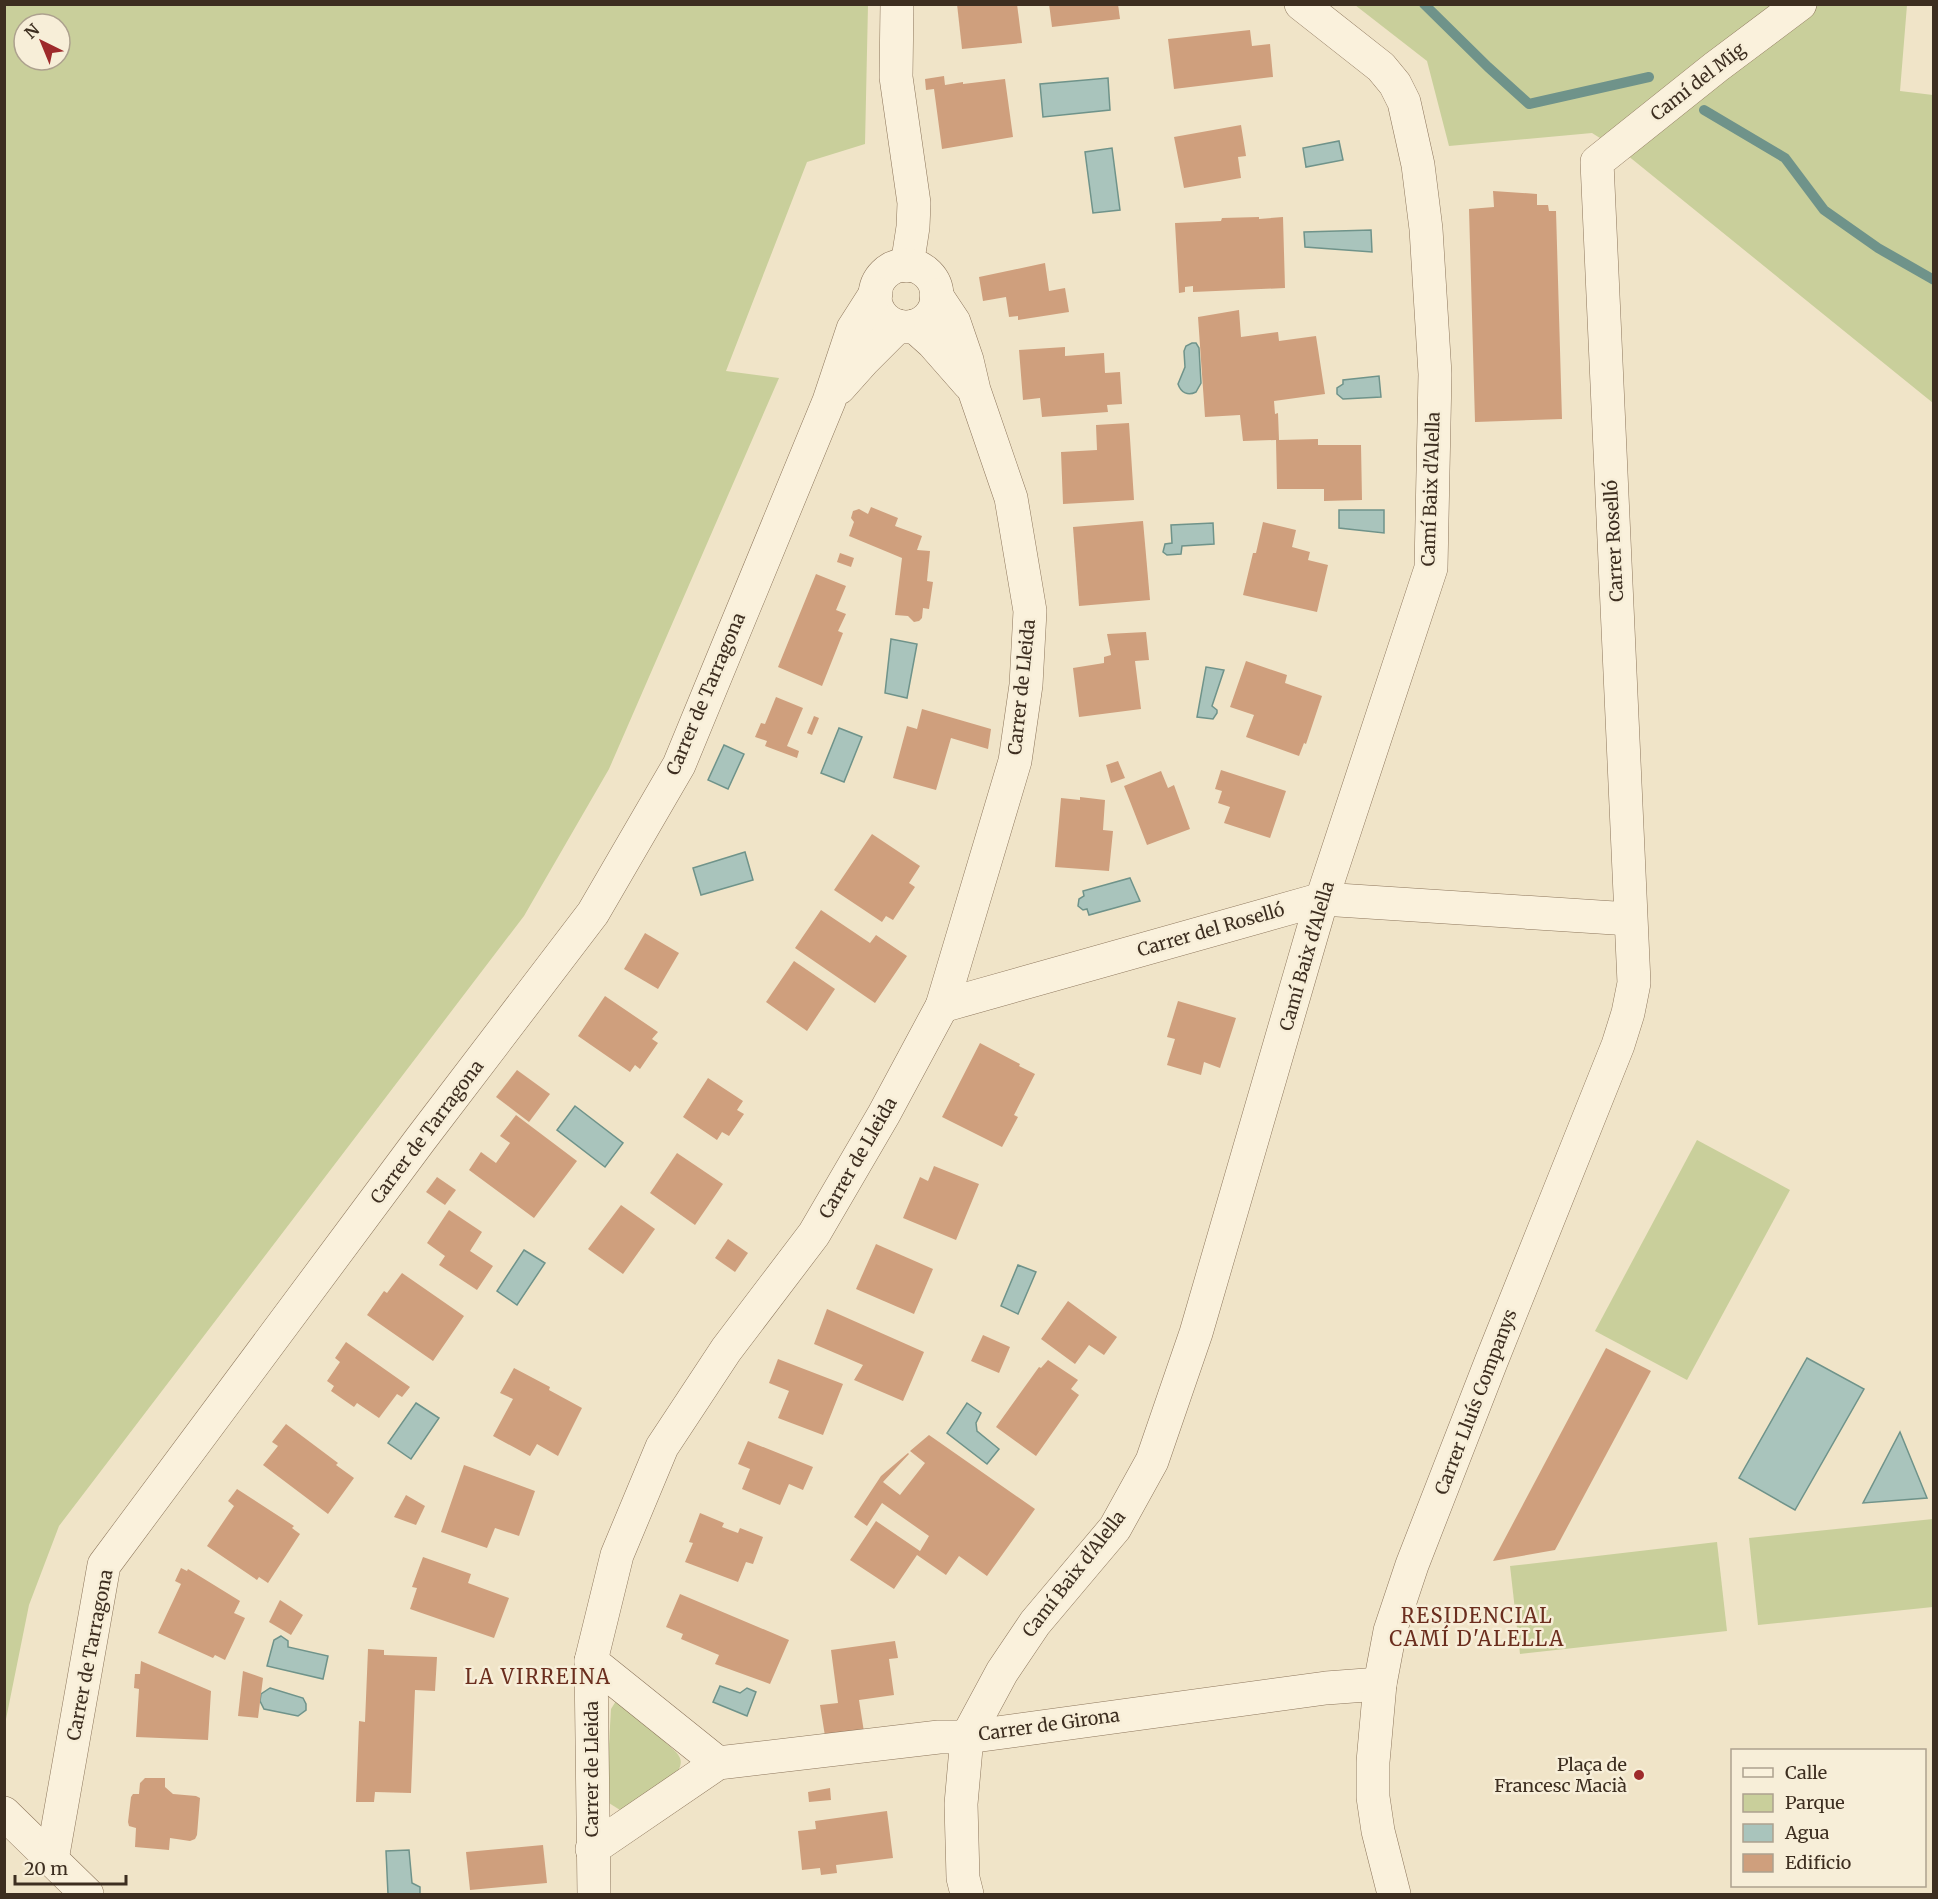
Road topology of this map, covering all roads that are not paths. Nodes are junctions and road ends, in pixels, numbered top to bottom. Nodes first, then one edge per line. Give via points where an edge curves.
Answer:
1 (897, 4) edge
2 (1301, 4) edge
3 (1800, 4) edge
4 (1597, 162) joint
5 (907, 266) junction
6 (876, 293) junction
7 (936, 295) junction
8 (906, 326) junction
9 (974, 390) junction
10 (829, 401) junction
11 (1322, 898) junction
12 (1630, 919) junction
13 (942, 1006) junction
14 (591, 1661) junction
15 (1380, 1684) junction
16 (967, 1737) junction
17 (718, 1763) junction
18 (6, 1820) edge
19 (592, 1850) junction
20 (52, 1860) junction
21 (87, 1894) edge
22 (594, 1894) edge
23 (966, 1894) edge
24 (1394, 1894) edge

1 - 5 street via 896,77 914,203
2 - 11 street, Camí Baix d'Alella via 1382,67 1404,102 1418,165 1426,229 1435,374 1431,568
3 - 4 street, Camí del Mig
4 - 12 street, Carrer Roselló
5 - 6 street via 889,270
5 - 7 street via 924,272 935,286
6 - 8 street via 878,310 890,323
6 - 10 street, Carrer de Tarragona via 853,329
7 - 8 street via 935,306 924,322
7 - 9 street, Carrer de Lleida via 954,322
8 - 9 street, Carrer de Lleida via 933,343
8 - 10 street, Carrer de Tarragona via 864,360
9 - 13 street, Carrer de Lleida via 1011,498 1030,611 1026,685 1015,761
10 - 20 street, Carrer de Tarragona via 679,765 593,913 105,1565
11 - 12 street, Carrer del Roselló
11 - 13 street, Carrer del Roselló
11 - 16 street, Camí Baix d'Alella via 1196,1333 1152,1461 1115,1528 1028,1633
12 - 15 street, Carrer Lluís Companys via 1634,983 1628,1013 1412,1565 1390,1631
13 - 14 street, Carrer de Lleida via 814,1234 726,1350 662,1447 617,1556
14 - 17 street
14 - 19 street, Carrer de Lleida
15 - 16 street, Carrer de Girona
15 - 24 street, Carrer Lluís Companys via 1372,1762 1373,1797
16 - 17 street, Carrer de Girona
16 - 23 street, Camí Baix d'Alella via 961,1804
17 - 19 street, Carrer de Girona
18 - 20 street
19 - 22 street, Carrer de Lleida
20 - 21 street

